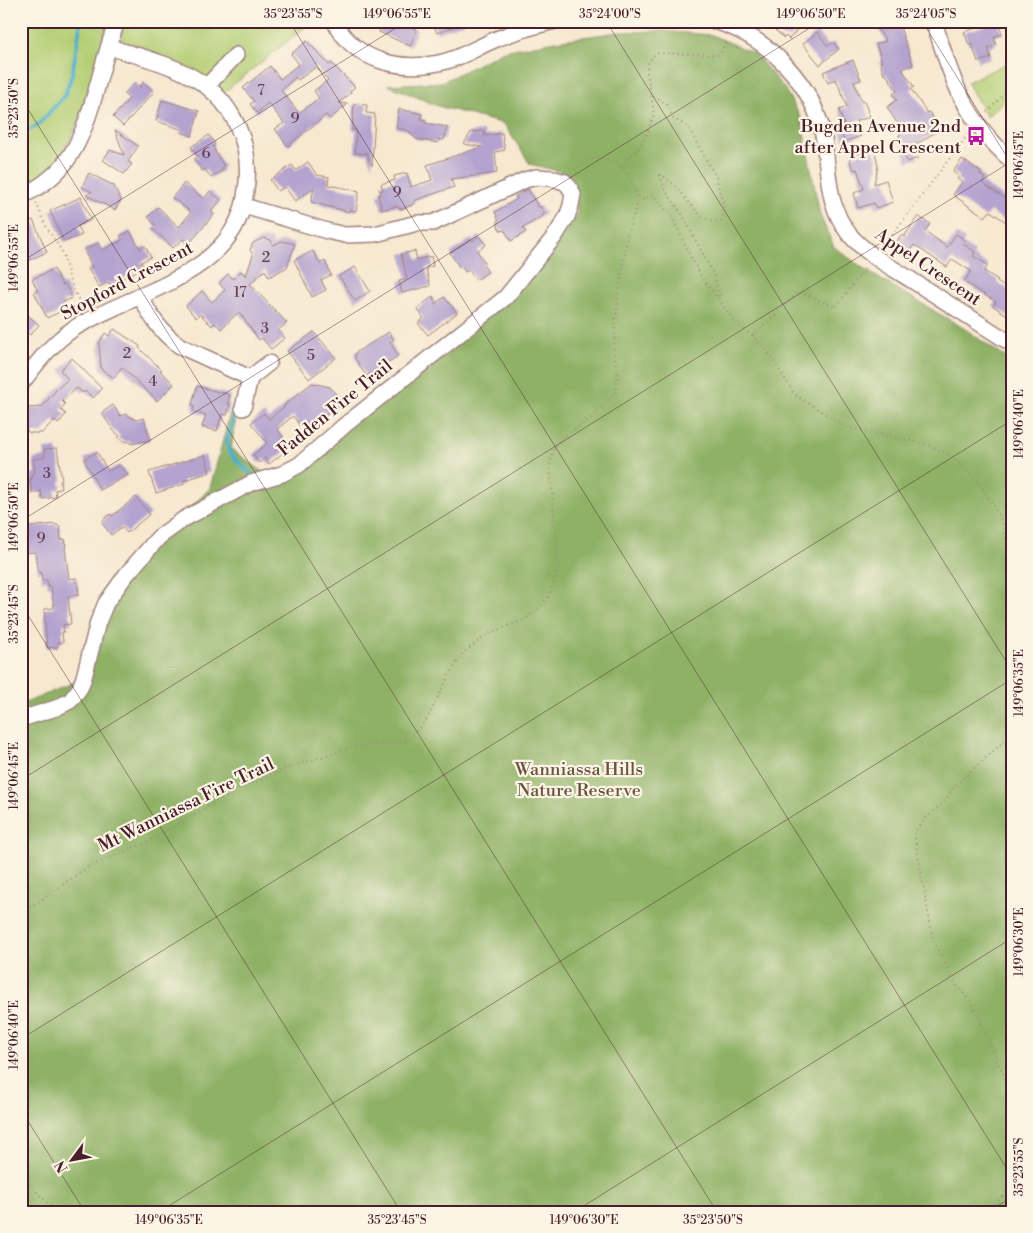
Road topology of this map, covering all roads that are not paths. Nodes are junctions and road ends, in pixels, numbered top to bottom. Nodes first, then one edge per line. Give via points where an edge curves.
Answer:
1 (117, 21) edge
2 (334, 21) edge
3 (555, 21) edge
4 (714, 21) edge
5 (934, 21) edge
6 (109, 47) junction
7 (236, 55) dead end
8 (207, 86) junction
9 (1012, 161) edge
10 (25, 194) edge
11 (244, 206) junction
12 (140, 295) junction
13 (1012, 344) edge
14 (269, 363) dead end
15 (250, 378) junction
16 (21, 384) edge
17 (242, 408) dead end
18 (21, 719) edge

1 - 6 street
2 - 3 street via 352,46 369,57 394,65 422,66 450,60 494,40
4 - 13 street, Appel Crescent via 750,37 774,54 810,99 824,140 827,181 833,204 849,234 875,257
5 - 9 street via 949,71 962,100 982,131
6 - 8 street, Stopford Crescent via 179,69
6 - 10 street via 78,144 66,163 49,179
7 - 8 street
8 - 11 street, Stopford Crescent via 232,114 242,135 248,181
11 - 12 street, Stopford Crescent via 225,243 210,258 192,271
11 - 18 street, Fadden Fire Trail via 327,231 355,235 433,223 536,177 565,182 573,194 567,217 555,236 506,297 345,425 300,465 282,474 251,482 184,519 159,537 106,604 80,688 70,701
12 - 15 street via 156,325 171,340
12 - 16 street, Stopford Crescent via 71,330
14 - 15 street
15 - 17 street

